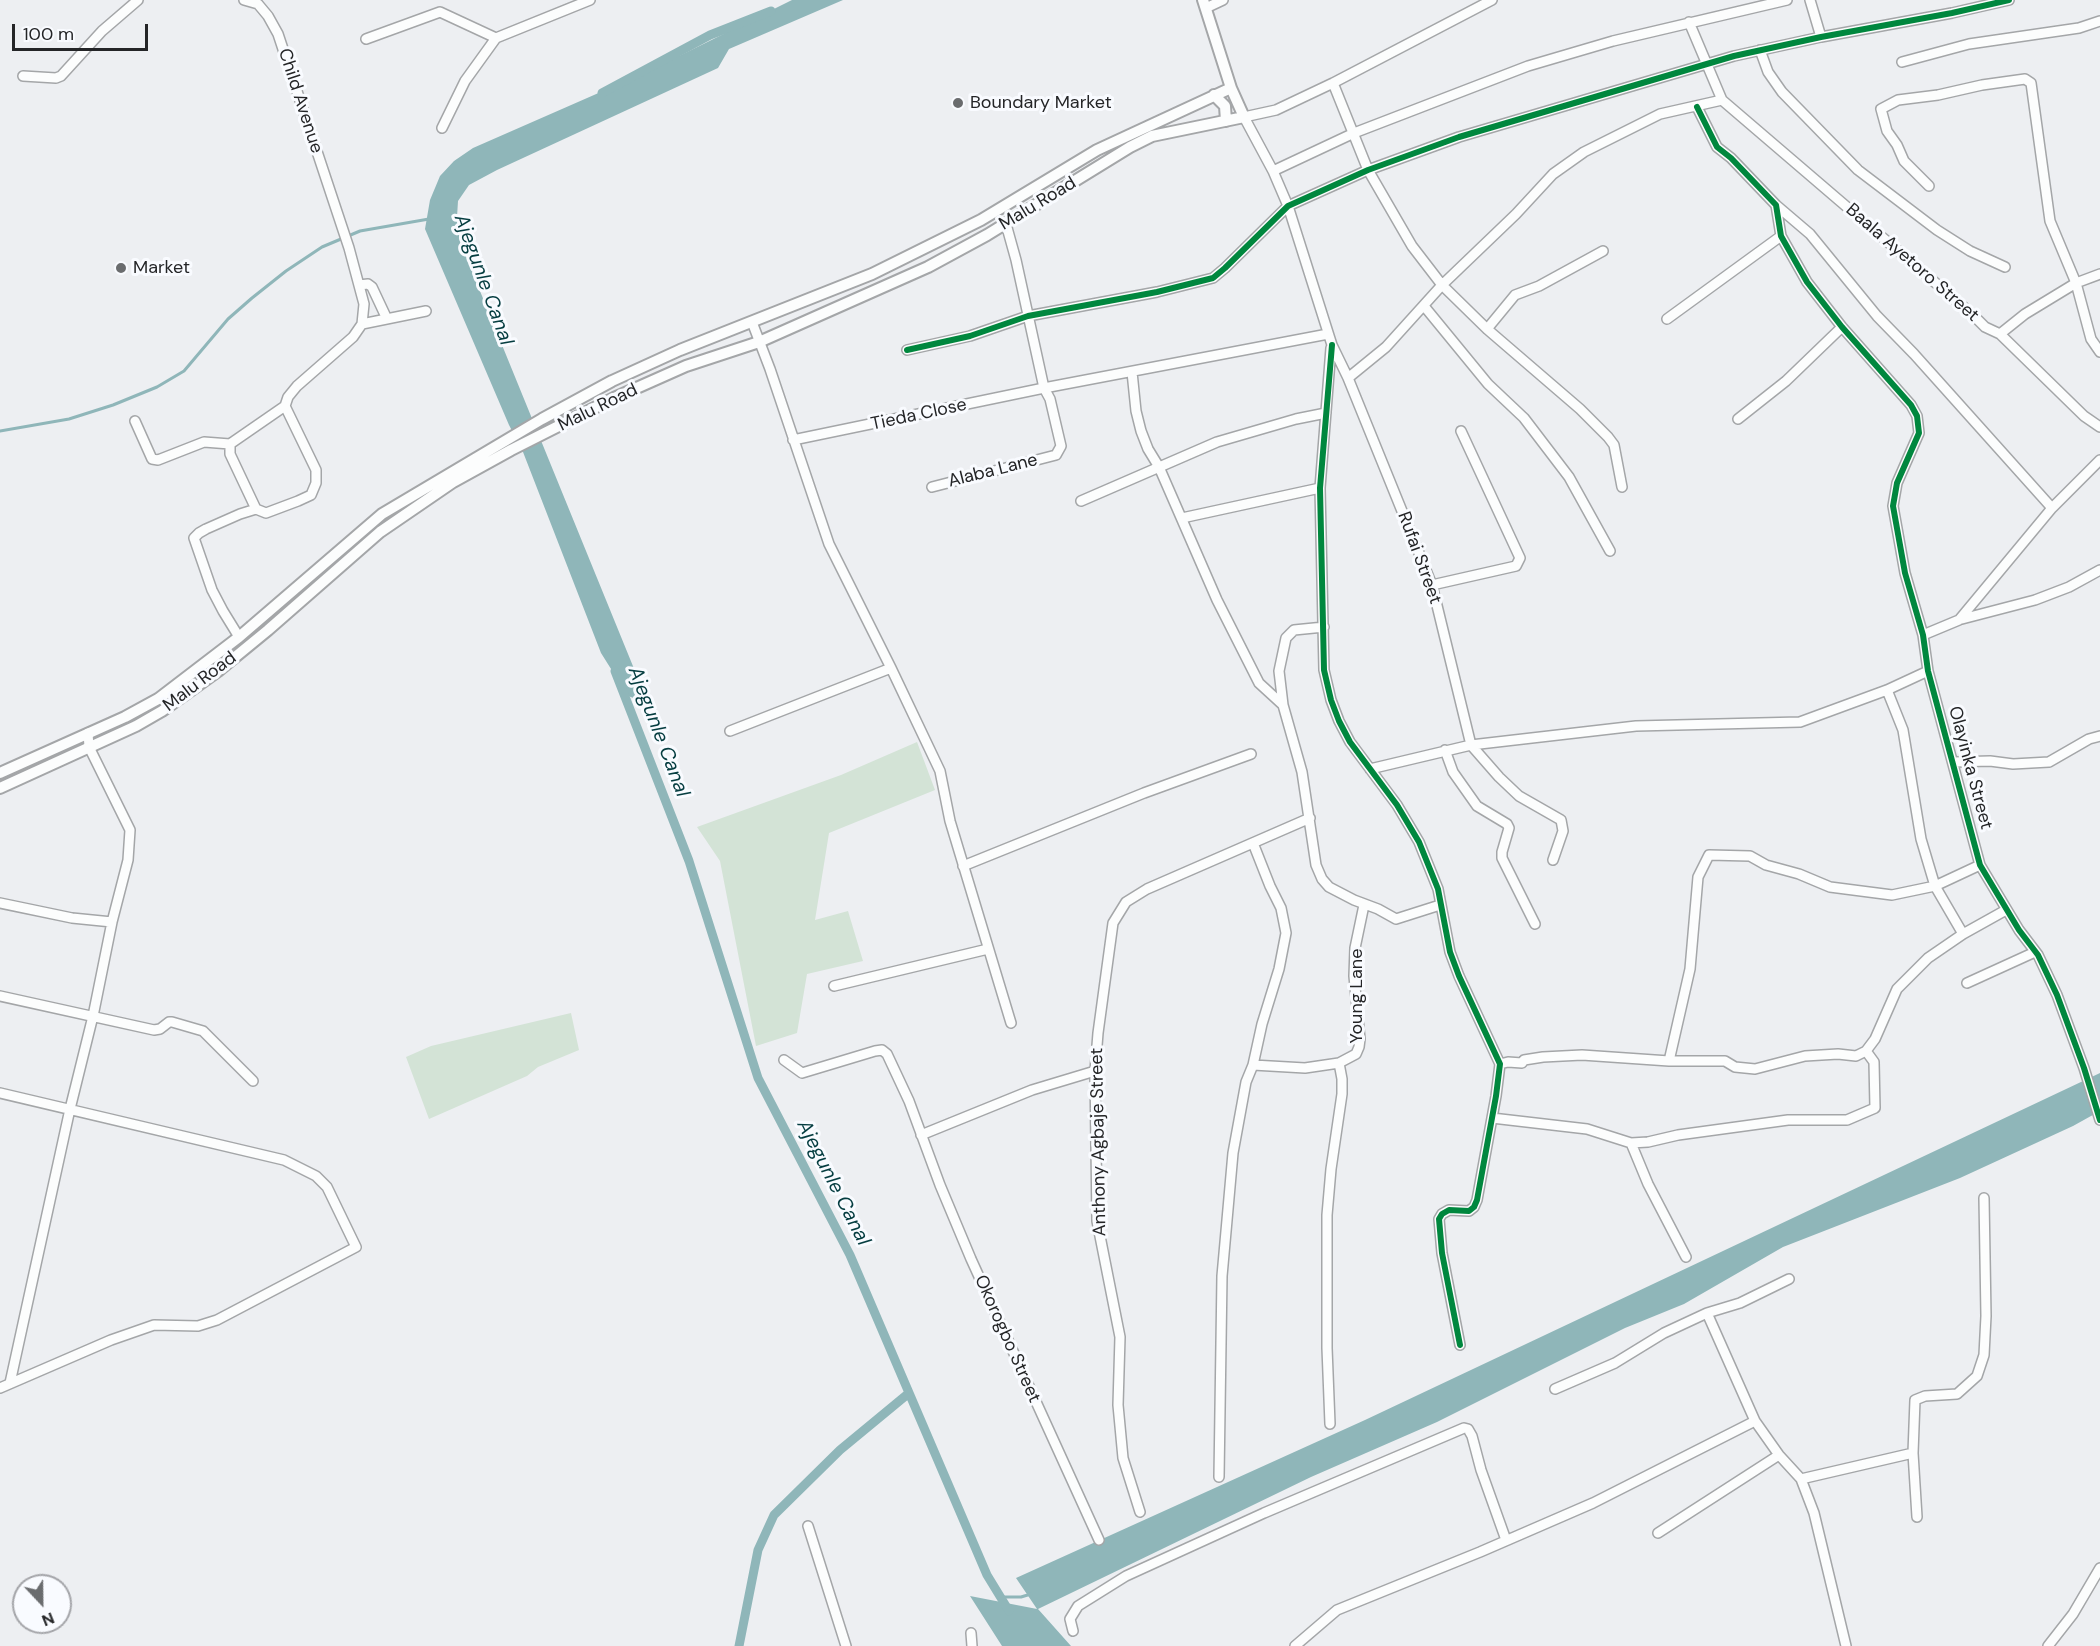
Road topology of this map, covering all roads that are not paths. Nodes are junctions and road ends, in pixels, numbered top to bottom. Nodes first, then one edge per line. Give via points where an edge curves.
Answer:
1 (123, 0) edge
2 (138, 0) edge
3 (244, 0) edge
4 (590, 0) edge
5 (1223, 0) edge
6 (1492, 0) edge
7 (1787, 0) edge
8 (1810, 0) edge
9 (2009, 0) edge
10 (1204, 4) edge
11 (122, 14) junction
12 (2100, 21) edge
13 (1689, 22) junction
14 (1821, 37) junction
15 (496, 38) junction
16 (366, 39) dead end
17 (1760, 50) junction
18 (1902, 62) dead end
19 (1707, 65) junction
20 (23, 76) dead end
21 (1334, 83) junction
22 (1231, 88) junction
23 (1214, 95) junction
24 (1722, 100) junction
25 (1696, 107) junction
26 (1248, 116) junction
27 (1226, 121) junction
28 (442, 128) dead end
29 (1354, 133) junction
30 (1368, 170) junction
31 (1273, 171) junction
32 (1929, 186) dead end
33 (1776, 205) junction
34 (1287, 206) junction
35 (981, 220) junction
36 (1006, 224) junction
37 (987, 235) junction
38 (1781, 236) junction
39 (1603, 251) dead end
40 (2005, 267) dead end
41 (2100, 274) edge
42 (2076, 284) junction
43 (359, 285) junction
44 (1442, 285) junction
45 (1424, 306) junction
46 (426, 311) dead end
47 (1028, 316) junction
48 (387, 319) junction
49 (1667, 319) dead end
50 (752, 322) junction
51 (362, 324) junction
52 (1842, 327) junction
53 (1487, 329) junction
54 (1328, 334) junction
55 (2000, 334) junction
56 (759, 342) junction
57 (1332, 345) junction
58 (907, 350) dead end
59 (2100, 352) edge
60 (1132, 372) junction
61 (1348, 378) junction
62 (1044, 388) junction
63 (285, 406) junction
64 (1326, 413) junction
65 (1738, 419) dead end
66 (135, 421) dead end
67 (2100, 427) edge
68 (1461, 431) dead end
69 (793, 440) junction
70 (230, 444) junction
71 (508, 446) junction
72 (2100, 460) edge
73 (1159, 467) junction
74 (932, 487) dead end
75 (1622, 487) dead end
76 (1320, 488) junction
77 (1081, 501) dead end
78 (2052, 508) junction
79 (256, 509) junction
80 (1182, 518) junction
81 (1610, 551) dead end
82 (2100, 570) edge
83 (1432, 585) junction
84 (276, 603) junction
85 (286, 614) junction
86 (1959, 620) junction
87 (1324, 627) junction
88 (1923, 635) junction
89 (239, 637) junction
90 (891, 668) junction
91 (1928, 671) junction
92 (1887, 690) junction
93 (1283, 705) junction
94 (730, 731) dead end
95 (88, 733) junction
96 (2100, 736) edge
97 (1471, 745) junction
98 (89, 747) junction
99 (1445, 750) junction
100 (1251, 754) dead end
101 (1954, 762) junction
102 (1370, 769) junction
103 (0, 773) edge
104 (0, 788) edge
105 (1310, 818) junction
106 (1253, 843) junction
107 (1553, 860) dead end
108 (1980, 865) junction
109 (963, 866) junction
110 (1935, 886) junction
111 (0, 903) edge
112 (1364, 905) junction
113 (1440, 905) junction
114 (2006, 909) junction
115 (112, 922) junction
116 (1535, 924) dead end
117 (1962, 934) junction
118 (988, 949) junction
119 (2037, 953) junction
120 (1967, 983) dead end
121 (834, 986) dead end
122 (0, 996) edge
123 (93, 1016) junction
124 (1011, 1023) dead end
125 (1866, 1052) junction
126 (784, 1060) dead end
127 (1669, 1061) junction
128 (1339, 1063) junction
129 (1500, 1064) junction
130 (1253, 1065) junction
131 (1095, 1071) junction
132 (253, 1081) dead end
133 (0, 1093) edge
134 (70, 1109) junction
135 (1492, 1118) junction
136 (2100, 1120) edge
137 (921, 1135) junction
138 (1631, 1143) junction
139 (1984, 1198) dead end
140 (1686, 1257) dead end
141 (1789, 1279) dead end
142 (1707, 1313) junction
143 (1460, 1345) dead end
144 (10, 1383) junction
145 (0, 1388) edge
146 (1555, 1389) dead end
147 (1755, 1422) junction
148 (1330, 1424) dead end
149 (1913, 1453) junction
150 (1779, 1455) junction
151 (1219, 1477) dead end
152 (1801, 1479) junction
153 (1140, 1512) dead end
154 (1917, 1517) dead end
155 (808, 1526) dead end
156 (1658, 1533) dead end
157 (1099, 1540) dead end
158 (1506, 1540) junction
159 (2100, 1568) edge
160 (1072, 1631) dead end
161 (971, 1633) dead end
162 (846, 1646) edge
163 (972, 1646) edge
164 (1295, 1646) edge
165 (1846, 1646) edge
166 (2048, 1646) edge

1 - 11 street
2 - 11 street
3 - 43 street, Child Avenue via 258,4 278,34
4 - 15 street
5 - 10 street
6 - 21 street
7 - 13 street
8 - 14 street
9 - 14 street
10 - 22 main road
11 - 20 street via 61,76
12 - 18 street via 2079,28 1969,44
13 - 19 street
13 - 29 street via 1528,66
14 - 17 street
15 - 16 street via 440,12
15 - 28 street via 465,81
17 - 19 street
17 - 40 street via 1768,72 1782,92 1858,170 1937,230
19 - 24 street
19 - 30 street via 1459,137
21 - 26 street via 1276,110
21 - 29 street
22 - 23 main road, Malu Road
22 - 26 main road
23 - 27 main road via 1225,106
23 - 35 main road, Malu Road via 1097,150
24 - 25 street
24 - 55 street, Baala Ayetoro Street via 1984,327
25 - 33 street via 1717,147
25 - 44 street via 1651,118 1584,152 1552,174
26 - 27 main road, Malu Road
26 - 31 street, Rufai Street
27 - 36 main road, Malu Road via 1152,136
29 - 30 street
29 - 31 street
30 - 34 street
30 - 44 street via 1412,246
31 - 34 street, Rufai Street
32 - 42 street via 1904,161 1887,131 1881,109 1898,100 2025,79 2031,83 2035,100 2050,220
33 - 38 street
33 - 78 street via 1810,234 1877,316
34 - 47 street via 1213,278
34 - 54 street, Rufai Street
35 - 37 main road
35 - 50 main road, Malu Road via 872,274
36 - 37 main road, Malu Road
36 - 47 street
37 - 56 main road, Malu Road via 910,276
38 - 49 street
38 - 52 street via 1807,282
39 - 53 street via 1548,282 1515,295
41 - 42 street
42 - 55 street
42 - 59 street via 2091,339
43 - 48 street via 372,287
43 - 51 street, Child Avenue via 364,304
44 - 45 street
44 - 53 street
45 - 61 street via 1386,347
45 - 81 street via 1488,384 1524,418 1562,468
46 - 48 street
47 - 58 street via 970,336
47 - 62 street
48 - 51 street
50 - 56 street
50 - 71 main road, Malu Road via 612,381 542,419
51 - 63 street via 353,337 297,386
52 - 65 street via 1786,381
52 - 88 street, Olayinka Street via 1917,416 1918,434 1897,483 1893,506 1905,573
53 - 75 street via 1608,437 1614,445
54 - 57 street, Rufai Street
54 - 60 street, Tieda Close
55 - 67 street, Baala Ayetoro Street
56 - 69 street
56 - 71 main road, Malu Road via 686,366 548,432
57 - 61 street, Rufai Street
57 - 64 street
60 - 62 street, Tieda Close
60 - 73 street via 1141,431
61 - 83 street, Rufai Street
62 - 69 street, Tieda Close
62 - 74 street, Alaba Lane via 1060,438 1056,455
63 - 70 street
63 - 79 street via 316,470 316,483 311,495 298,501 266,513
64 - 73 street via 1217,442
64 - 76 street
66 - 70 street via 152,459 204,442
68 - 83 street via 1520,558 1516,566
69 - 90 street via 829,544
70 - 79 street via 230,454
71 - 84 main road, Malu Road via 382,514
71 - 85 main road, Malu Road via 380,532
72 - 78 street
73 - 77 street
73 - 80 street
76 - 80 street
76 - 87 street
78 - 86 street
79 - 89 street via 240,513 194,538 212,590
80 - 93 street via 1259,683
82 - 86 street via 2035,600
83 - 97 street, Rufai Street
84 - 85 main road
84 - 89 main road, Malu Road
85 - 98 main road, Malu Road via 162,711
86 - 88 street
87 - 93 street via 1294,630 1286,638 1279,671
87 - 102 street via 1324,670 1331,700 1338,721
88 - 91 street, Olayinka Street
89 - 95 main road, Malu Road via 158,699
90 - 94 street
90 - 109 street via 940,771
91 - 92 street
91 - 101 street, Olayinka Street
92 - 97 street via 1800,722 1636,726
92 - 110 street via 1903,730 1921,839
93 - 105 street
95 - 98 street
95 - 103 main road, Malu Road
96 - 101 street via 2049,762
97 - 99 street
97 - 107 street via 1519,796 1560,820 1563,831
98 - 104 main road, Malu Road
98 - 115 street via 130,830 128,860
99 - 102 street
99 - 116 street via 1453,772 1477,806 1507,824 1502,858
100 - 109 street
101 - 108 street, Olayinka Street
102 - 113 street via 1419,842 1438,889
105 - 106 street, Anthony Agbaje Street
105 - 112 street via 1316,865 1322,879
106 - 130 street via 1281,908 1286,933
106 - 131 street, Anthony Agbaje Street via 1126,902 1113,923
108 - 110 street
108 - 114 street, Olayinka Street
109 - 118 street
110 - 117 street
110 - 127 street via 1892,895 1830,887 1750,856 1709,855 1698,877 1690,969
111 - 115 street
112 - 113 street via 1396,919
112 - 128 street, Young Lane via 1354,976 1359,1047 1356,1054
113 - 129 street via 1459,976
114 - 117 street
114 - 119 street, Olayinka Street
115 - 123 street
117 - 125 street via 1928,958 1898,989
118 - 121 street
118 - 124 street
119 - 120 street
119 - 136 street, Olayinka Street via 2084,1068
122 - 123 street
123 - 132 street via 154,1030 172,1022 203,1031
123 - 134 street
125 - 127 street via 1856,1056 1805,1056 1755,1069 1736,1067 1725,1060
125 - 138 street via 1874,1062 1875,1108 1847,1120 1788,1120
126 - 137 street, Okorogbo Street via 798,1071 807,1072 882,1050
127 - 129 street via 1582,1055
128 - 130 street, Young Lane via 1305,1068
128 - 148 street via 1342,1094 1327,1215
129 - 135 street
130 - 151 street via 1246,1082 1233,1153 1222,1276
131 - 137 street via 1032,1090
131 - 153 street, Anthony Agbaje Street via 1097,1221 1120,1337 1118,1405 1123,1458
133 - 134 street
134 - 144 street
134 - 144 street via 284,1160 316,1176 327,1187 356,1248 217,1320 198,1326 153,1324
135 - 138 street via 1587,1129
135 - 143 street via 1474,1207 1468,1211 1449,1210 1439,1219
137 - 157 street, Okorogbo Street via 971,1259
138 - 140 street
139 - 149 street via 1984,1355 1977,1376 1957,1394 1915,1400
141 - 142 street via 1740,1303
142 - 146 street via 1615,1363
142 - 147 street
144 - 145 street
147 - 150 street
147 - 158 street via 1593,1503
149 - 152 street
149 - 154 street
150 - 152 street
150 - 156 street
152 - 165 street via 1814,1513
155 - 162 street
158 - 160 street via 1472,1436 1464,1428 1126,1576 1078,1606 1070,1619
158 - 164 street via 1337,1610
159 - 166 street via 2073,1614
161 - 163 street

